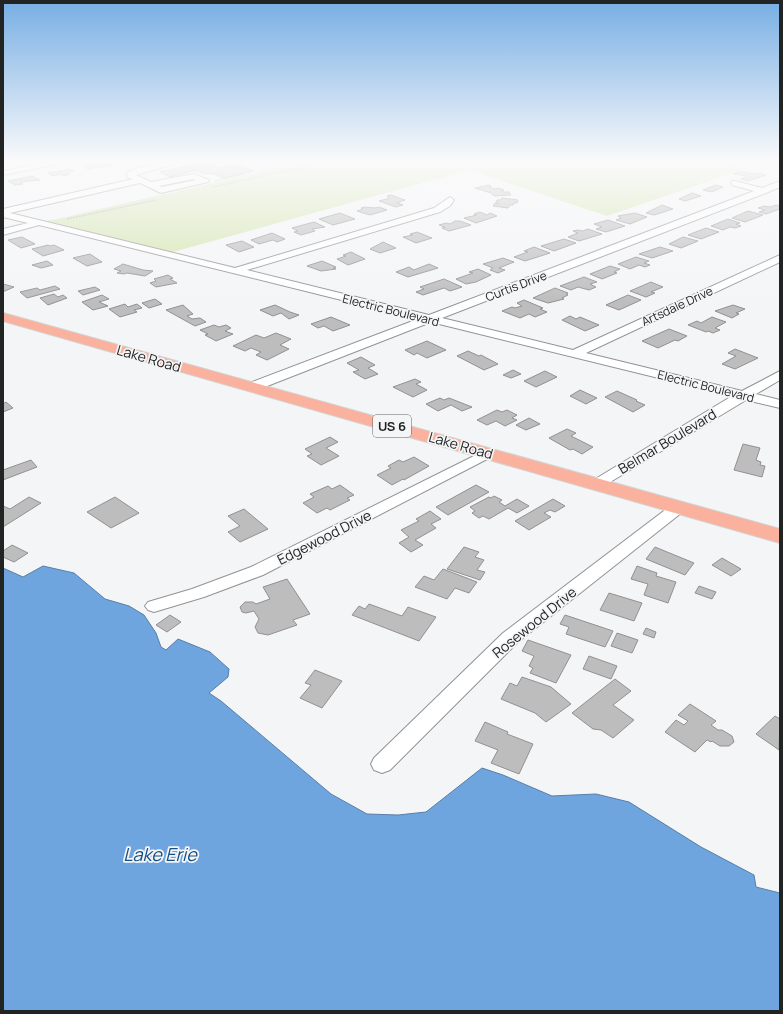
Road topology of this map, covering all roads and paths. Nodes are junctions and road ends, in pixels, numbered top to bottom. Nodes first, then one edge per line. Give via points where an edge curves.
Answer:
1 (18, 209) edge
2 (438, 209) edge
3 (715, 209) edge
4 (3, 213) edge
5 (39, 223) junction
6 (3, 232) edge
7 (780, 258) edge
8 (234, 271) junction
9 (3, 317) edge
10 (428, 319) junction
11 (574, 354) junction
12 (780, 375) edge
13 (252, 387) junction
14 (744, 396) junction
15 (780, 404) edge
16 (488, 453) junction
17 (597, 484) junction
18 (679, 507) junction
19 (780, 536) edge
20 (154, 606) dead end
21 (382, 764) dead end

1 - 4 street
2 - 8 street
3 - 10 street, Curtis Drive
4 - 5 street, Electric Boulevard
5 - 6 street
5 - 8 street, Electric Boulevard
7 - 11 street, Artsdale Drive
8 - 10 street, Electric Boulevard
9 - 13 main road, Lake Road / US 6
10 - 11 street, Electric Boulevard
10 - 13 street, Curtis Drive
11 - 14 street, Electric Boulevard
12 - 14 street, Belmar Boulevard
13 - 16 main road, Lake Road / US 6
14 - 15 street, Electric Boulevard
14 - 17 street, Belmar Boulevard
16 - 17 main road, Lake Road / US 6
16 - 20 street, Edgewood Drive via 257,571
17 - 18 main road, Lake Road / US 6
18 - 19 main road, Lake Road / US 6
18 - 21 street, Rosewood Drive via 510,638

